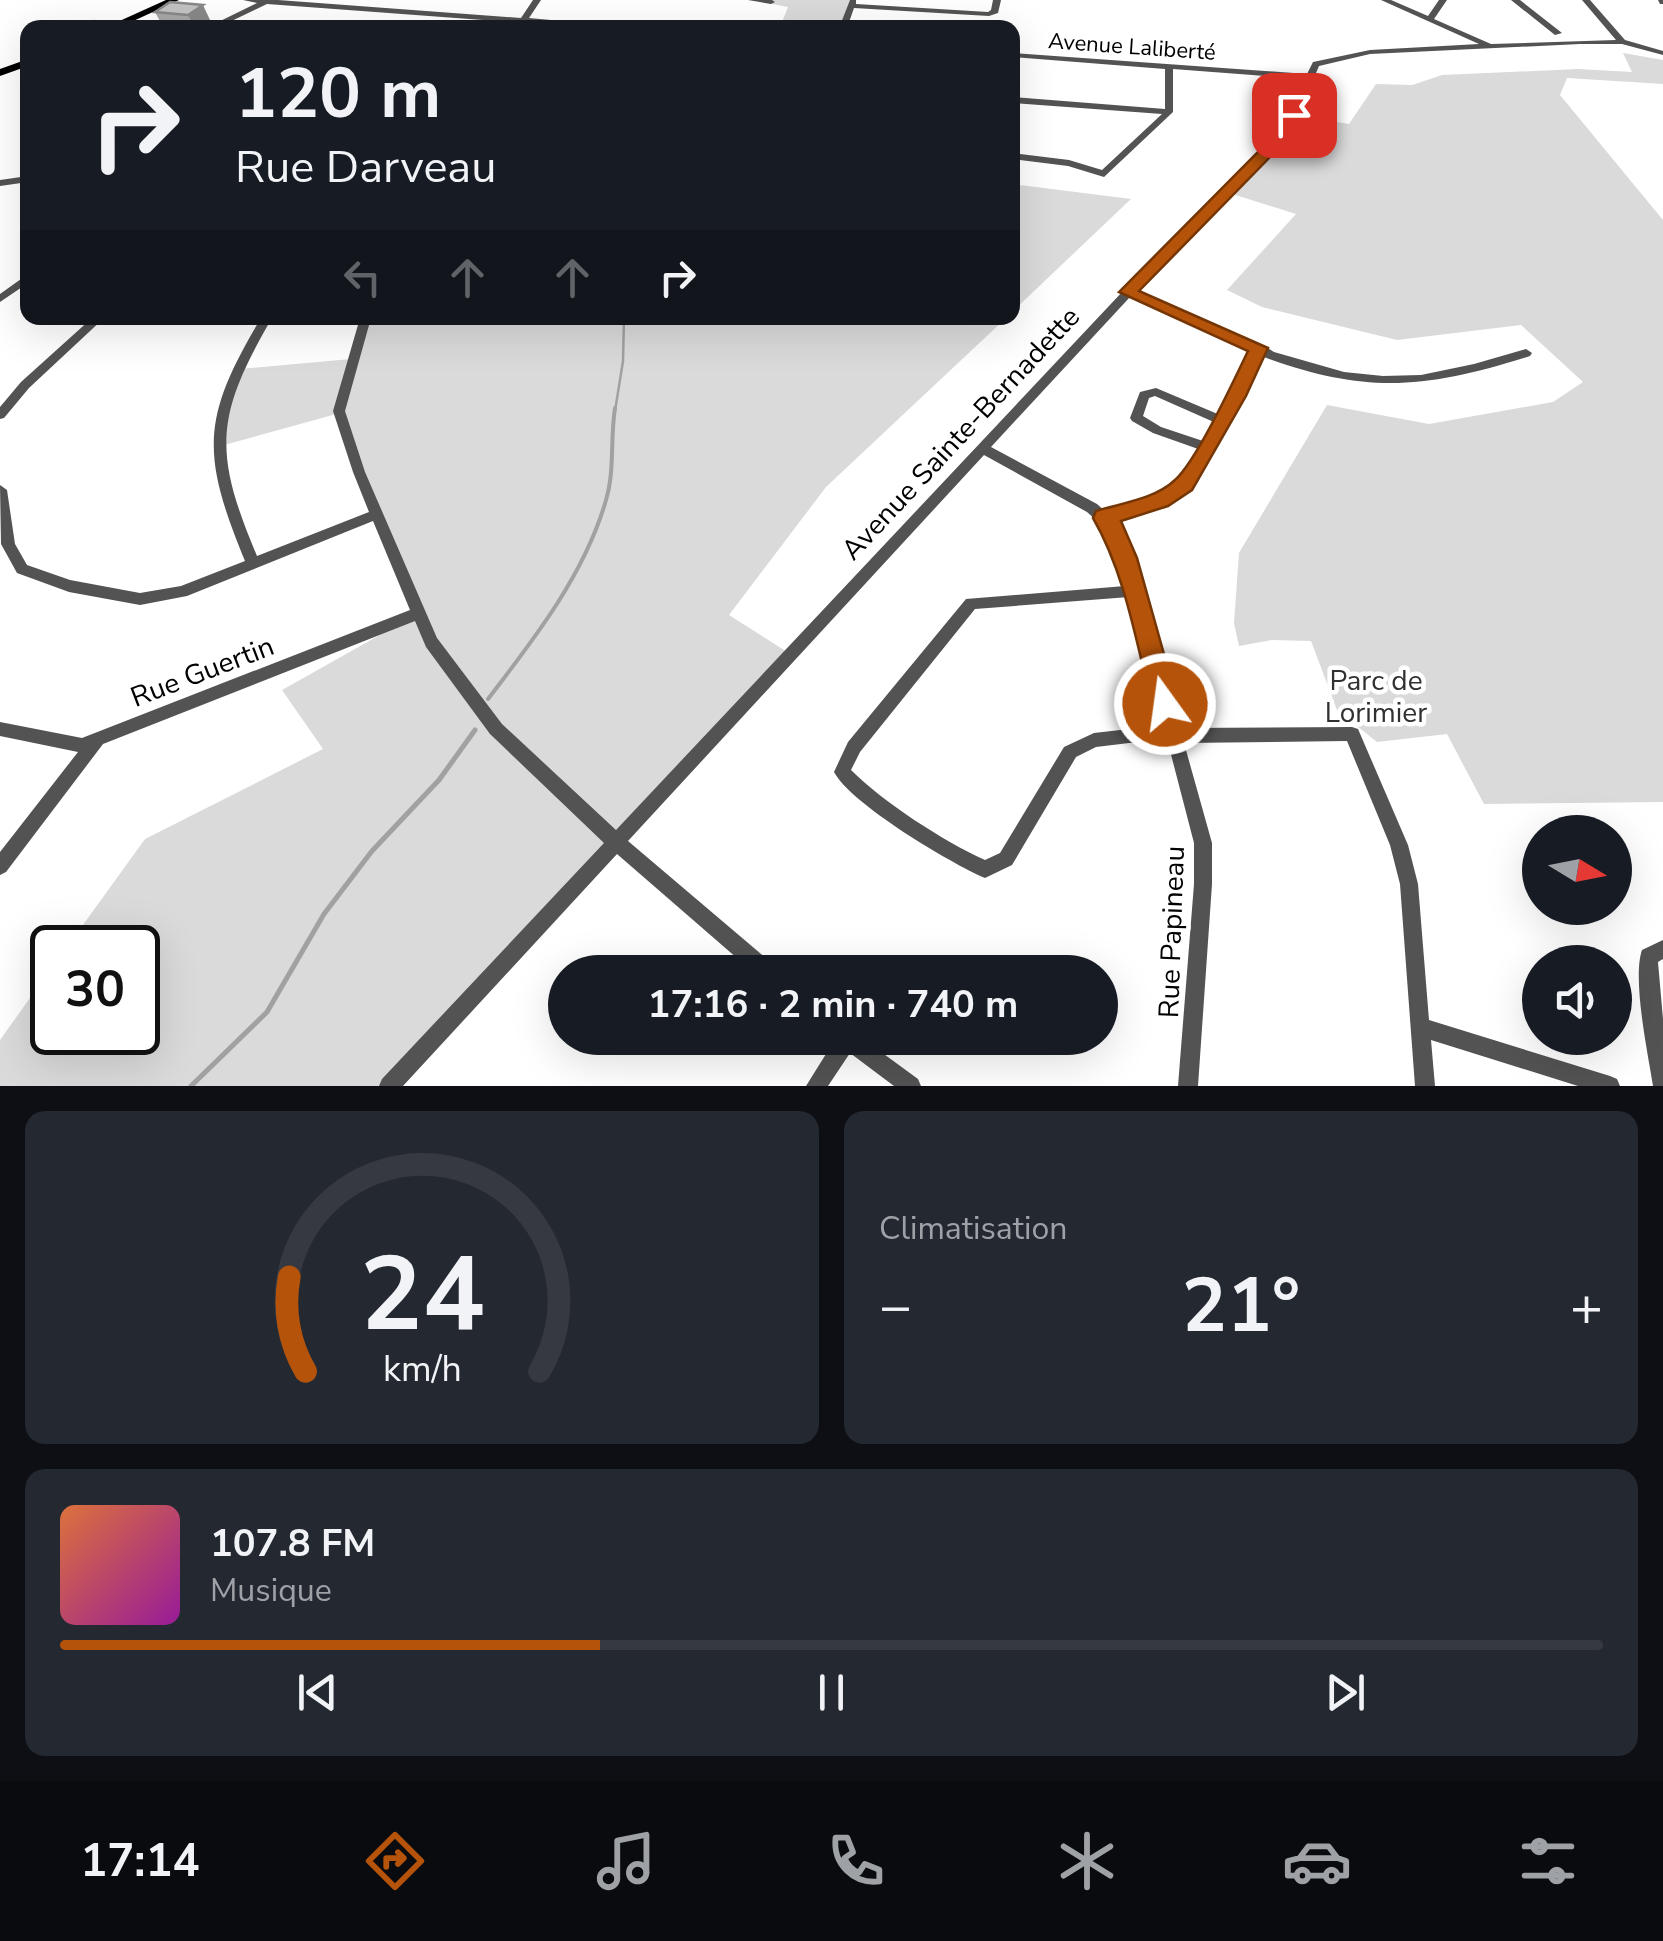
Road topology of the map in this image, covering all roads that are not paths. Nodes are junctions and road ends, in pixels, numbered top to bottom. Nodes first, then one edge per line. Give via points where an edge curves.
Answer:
1 (174, 0) edge
2 (247, 0) edge
3 (269, 0) edge
4 (752, 0) edge
5 (998, 0) edge
6 (1385, 0) edge
7 (1443, 0) edge
8 (1516, 0) edge
9 (1586, 0) edge
10 (450, 1) edge
11 (771, 2) edge
12 (852, 3) edge
13 (438, 16) junction
14 (1430, 19) junction
15 (128, 20) edge
16 (227, 20) edge
17 (506, 20) edge
18 (1606, 24) junction
19 (1558, 33) dead end
20 (1580, 42) junction
21 (1622, 42) junction
22 (1490, 46) junction
23 (1663, 53) edge
24 (1020, 56) edge
25 (1169, 66) junction
26 (1309, 77) junction
27 (1020, 101) edge
28 (1170, 112) junction
29 (1020, 157) edge
30 (20, 283) edge
31 (1128, 292) junction
32 (0, 299) edge
33 (90, 325) edge
34 (262, 325) edge
35 (364, 325) edge
36 (1259, 348) junction
37 (1526, 353) dead end
38 (0, 415) edge
39 (1221, 420) junction
40 (1207, 447) junction
41 (982, 448) junction
42 (0, 490) edge
43 (378, 514) junction
44 (1104, 518) junction
45 (253, 563) junction
46 (1135, 591) junction
47 (419, 613) junction
48 (0, 728) edge
49 (97, 738) junction
50 (1176, 738) junction
51 (616, 842) junction
52 (0, 866) edge
53 (1663, 949) edge
54 (747, 955) edge
55 (1422, 1028) junction
56 (836, 1055) edge
57 (870, 1055) edge
58 (1663, 1085) edge
59 (389, 1086) edge
60 (816, 1086) edge
61 (911, 1086) edge
62 (1188, 1086) edge
63 (1424, 1086) edge
64 (1610, 1086) edge

1 - 15 main road
2 - 3 street
3 - 13 street
3 - 16 street
4 - 11 street
5 - 12 street via 989,14
6 - 14 street
7 - 14 street
8 - 19 street
9 - 18 street
10 - 13 street
13 - 17 street
14 - 22 street
18 - 20 street via 1602,36
18 - 21 street
20 - 21 street
20 - 22 street
21 - 23 street
22 - 26 street via 1370,52 1316,64
24 - 25 street, Avenue Laliberté
25 - 26 street, Avenue Laliberté
25 - 28 street
26 - 31 street, Avenue Sainte-Bernadette via 1294,115 1266,152
27 - 28 street
28 - 29 street via 1104,174
30 - 32 street
31 - 36 street
31 - 41 street, Avenue Sainte-Bernadette
33 - 38 street
34 - 45 street via 230,386 217,452 222,490
35 - 43 street via 339,412
36 - 37 street via 1322,370 1399,380
36 - 39 street
39 - 40 street
39 - 40 street via 1156,392 1144,395 1135,412 1157,430
40 - 44 street via 1184,484 1160,500
41 - 44 street
41 - 51 street, Avenue Sainte-Bernadette
42 - 45 street via 8,544 22,568 69,586 140,600
43 - 45 street
43 - 47 street
44 - 46 street, Rue Papineau via 1115,529
46 - 50 street, Rue Papineau
46 - 50 street via 971,603 854,746 842,772 985,869 1006,859 1078,747 1108,737
47 - 49 street, Rue Guertin
47 - 51 street via 431,642 496,729
48 - 49 street, Rue Guertin via 82,745
49 - 52 street
50 - 55 street via 1352,734 1409,884
50 - 62 street, Rue Papineau via 1202,843 1204,884
51 - 54 street
51 - 59 street, Avenue Sainte-Bernadette
53 - 58 street via 1649,957
55 - 63 street
55 - 64 street
56 - 60 street
57 - 61 street

